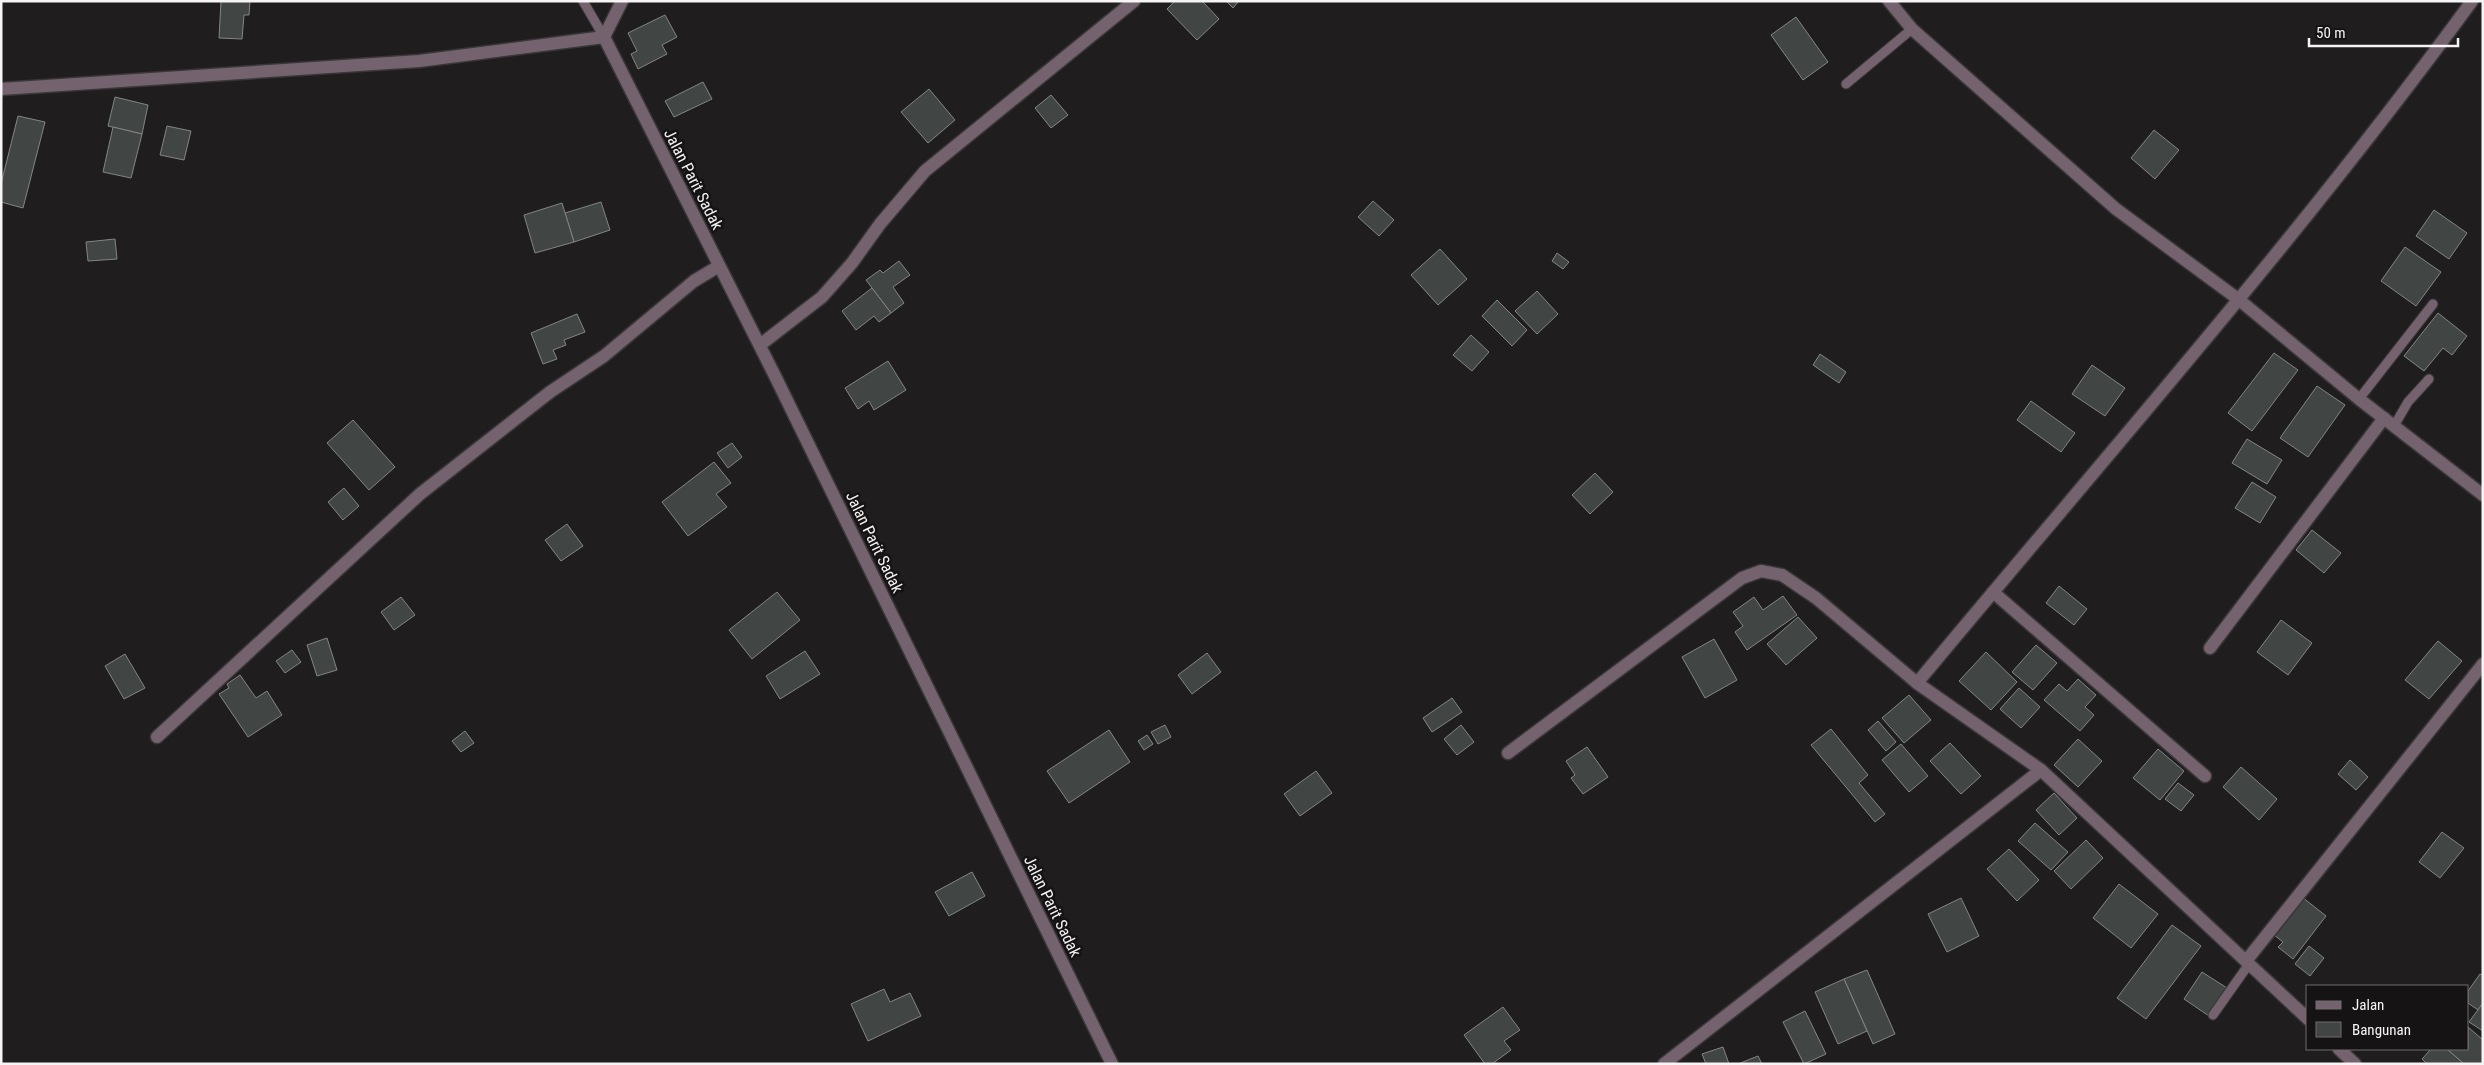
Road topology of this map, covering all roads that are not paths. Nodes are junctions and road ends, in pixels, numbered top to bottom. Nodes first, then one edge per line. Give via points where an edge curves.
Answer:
1 (583, 1) edge
2 (622, 1) edge
3 (1134, 1) edge
4 (1889, 1) edge
5 (2472, 1) edge
6 (1912, 29) junction
7 (604, 37) junction
8 (1846, 84) dead end
9 (1, 89) edge
10 (720, 266) junction
11 (2238, 299) junction
12 (2433, 304) dead end
13 (760, 345) junction
14 (2429, 379) dead end
15 (2359, 399) junction
16 (2389, 422) junction
17 (2483, 495) edge
18 (1993, 592) junction
19 (2210, 648) dead end
20 (2483, 664) edge
21 (1917, 683) junction
22 (157, 737) dead end
23 (1508, 754) dead end
24 (2041, 770) junction
25 (2205, 776) dead end
26 (2247, 962) junction
27 (2214, 1015) dead end
28 (2306, 1018) edge
29 (2340, 1050) edge
30 (1112, 1064) edge
31 (1664, 1064) edge
32 (2355, 1064) edge

1 - 7 lane
2 - 7 street
3 - 13 street via 925,171 822,297
4 - 6 street
5 - 11 street via 2405,93
6 - 8 lane
6 - 11 street via 2116,209
7 - 9 street via 420,61
7 - 10 street, Jalan Parit Sadak
10 - 13 street, Jalan Parit Sadak
10 - 22 street via 694,281 604,356 543,397 420,494
11 - 15 street
11 - 18 street
12 - 15 lane
13 - 30 street, Jalan Parit Sadak
14 - 16 lane
15 - 16 street
16 - 17 street
16 - 19 street
18 - 21 street
18 - 25 street
20 - 26 street
21 - 23 street via 1816,598 1782,575 1761,571 1742,578
21 - 24 street
24 - 26 street
24 - 31 street
26 - 27 lane
26 - 28 street
29 - 32 street

